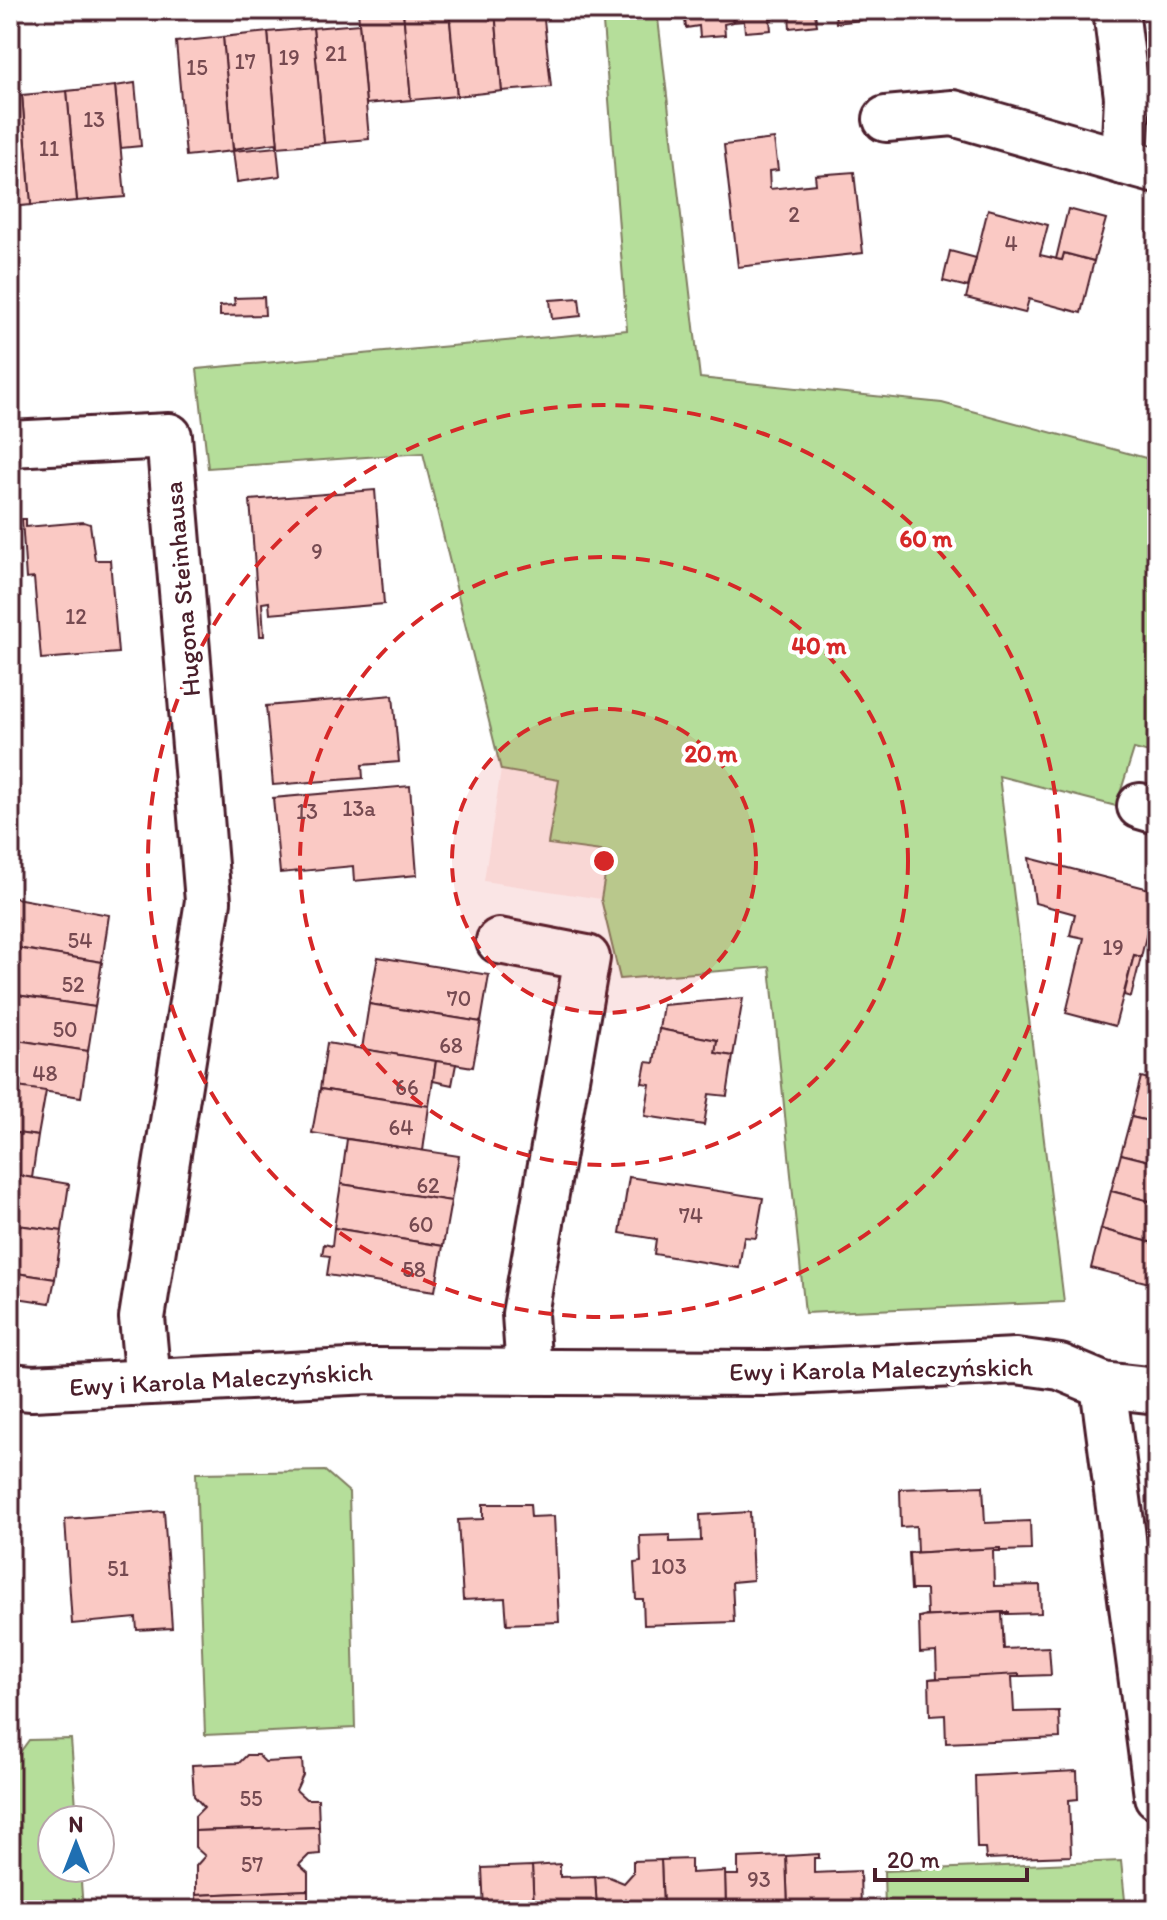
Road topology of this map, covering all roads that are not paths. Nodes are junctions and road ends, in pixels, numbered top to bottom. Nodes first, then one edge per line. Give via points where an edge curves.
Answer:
1 (1116, 10) edge
2 (886, 119) dead end
3 (1140, 167) edge
4 (10, 444) edge
5 (499, 941) dead end
6 (529, 1372) junction
7 (148, 1382) junction
8 (1103, 1385) junction
9 (10, 1386) edge
10 (1157, 1391) edge
11 (1157, 1796) edge

1 - 3 street
2 - 3 street via 953,113
4 - 7 street, Hugona Steinhausa via 169,436 208,901 142,1318
5 - 6 street via 587,958 525,1314
6 - 7 street, Ewy i Karola Maleczyńskich via 370,1371
6 - 8 street, Ewy i Karola Maleczyńskich via 770,1373 1016,1361 1060,1367
7 - 9 street, Ewy i Karola Maleczyńskich
8 - 10 street, Ewy i Karola Maleczyńskich
8 - 11 street

